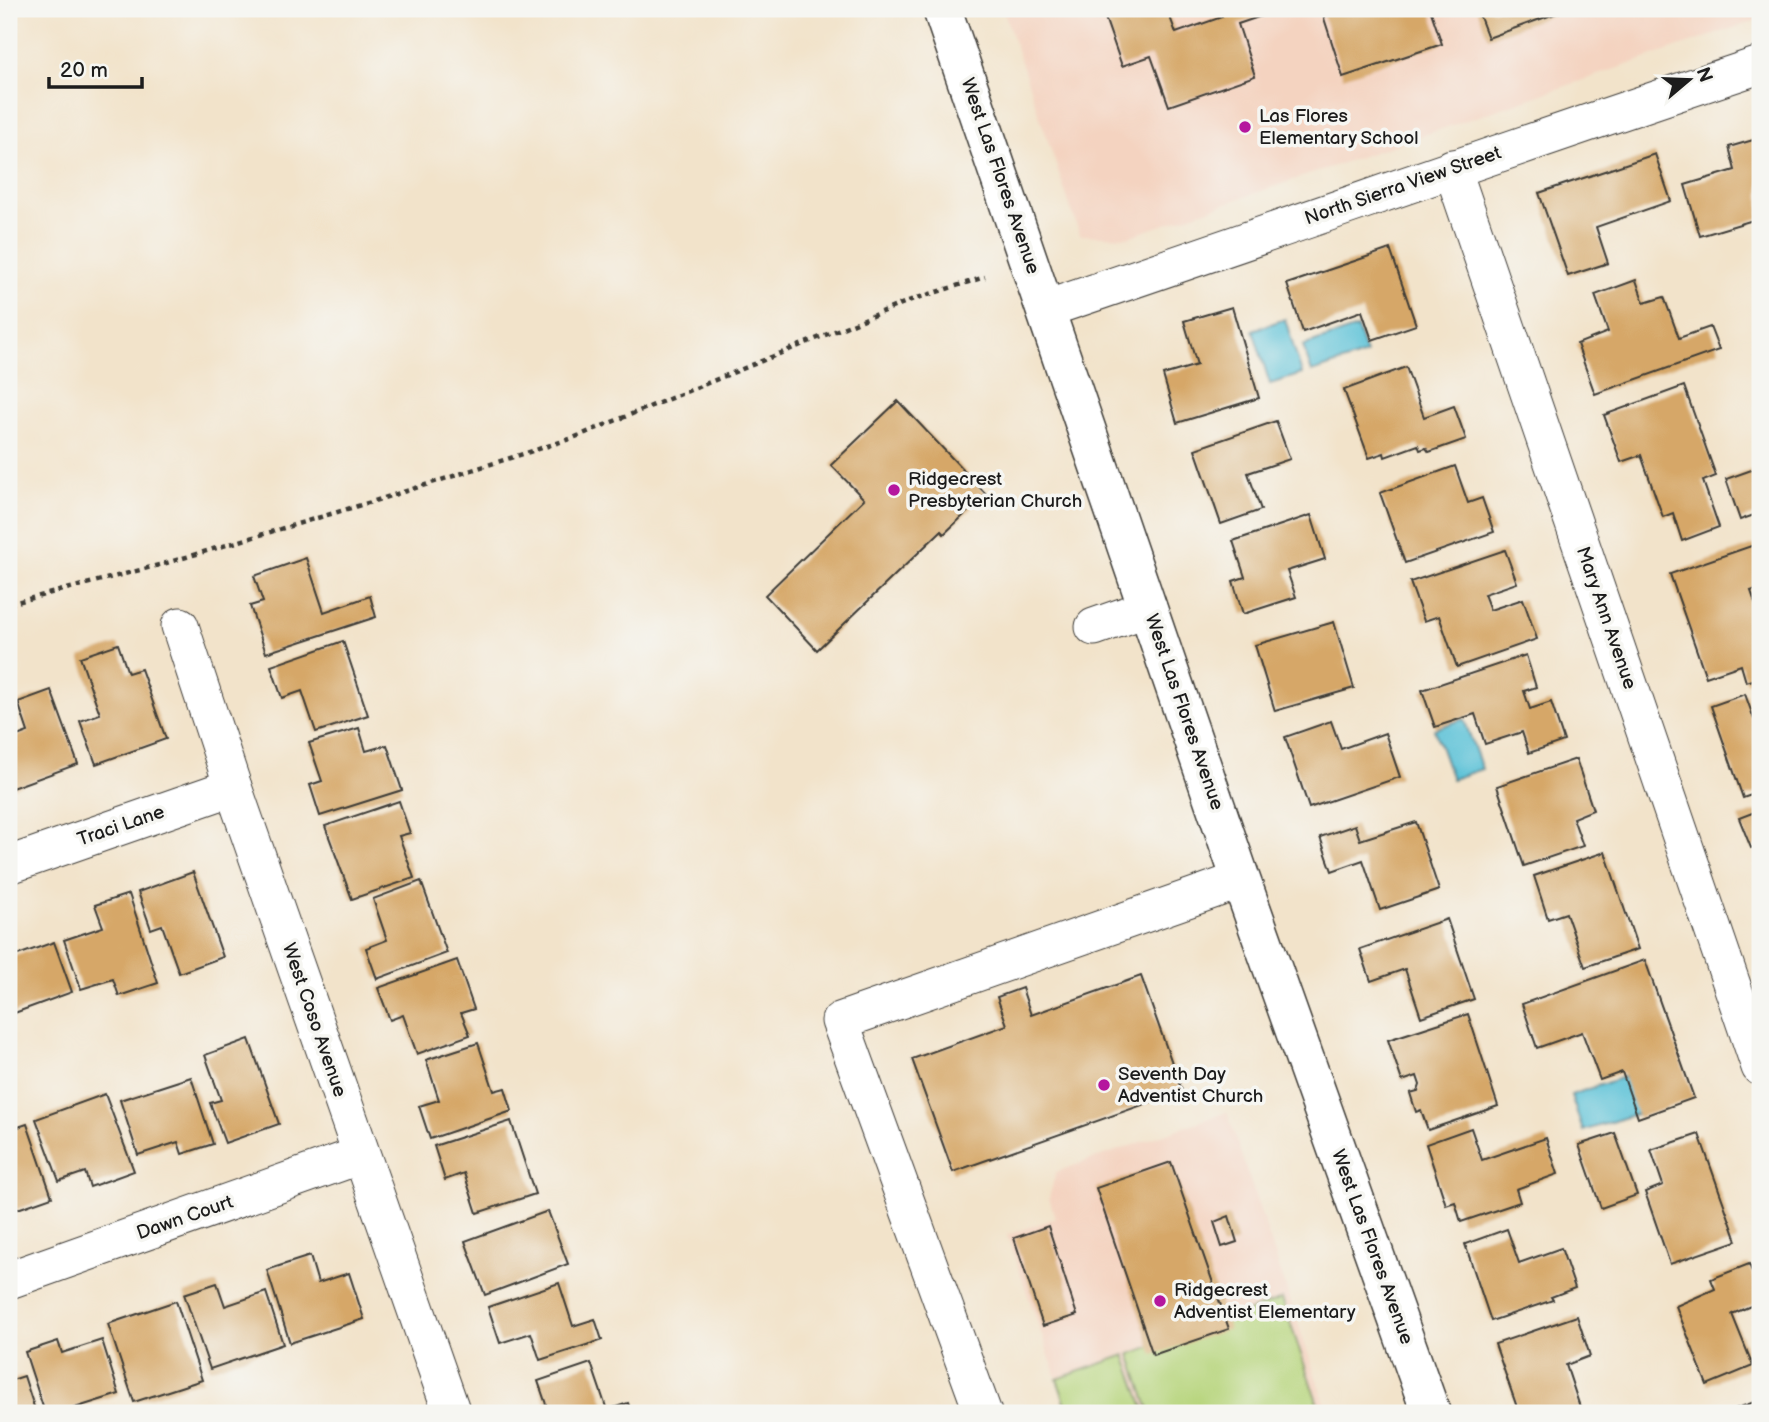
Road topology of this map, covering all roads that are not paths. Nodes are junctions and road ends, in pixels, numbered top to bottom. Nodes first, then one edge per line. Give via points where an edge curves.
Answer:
1 (942, 9) edge
2 (1760, 65) edge
3 (1452, 168) junction
4 (1046, 309) junction
5 (1148, 608) junction
6 (180, 626) dead end
7 (1094, 626) dead end
8 (233, 787) junction
9 (9, 865) edge
10 (1241, 880) junction
11 (1760, 1067) edge
12 (361, 1155) junction
13 (9, 1280) edge
14 (452, 1413) edge
15 (983, 1413) edge
16 (1431, 1413) edge

1 - 4 main road, West Las Flores Avenue
2 - 3 street, North Sierra View Street
3 - 4 street, North Sierra View Street
3 - 11 street, Mary Ann Avenue
4 - 5 main road, West Las Flores Avenue
5 - 7 street
5 - 10 main road, West Las Flores Avenue
6 - 8 street, West Coso Avenue
8 - 9 street, Traci Lane
8 - 12 street, West Coso Avenue
10 - 15 street via 839,1021
10 - 16 main road, West Las Flores Avenue
12 - 13 street, Dawn Court
12 - 14 street, West Coso Avenue

